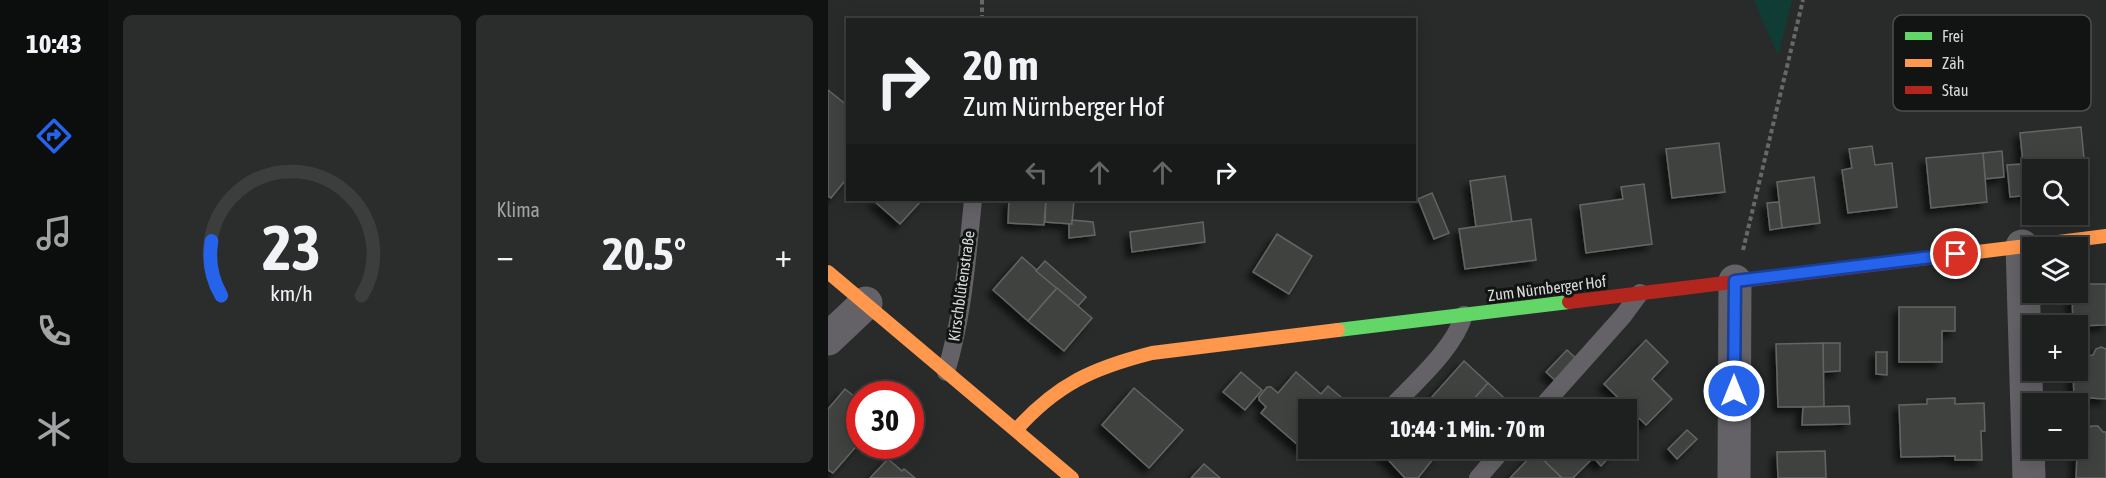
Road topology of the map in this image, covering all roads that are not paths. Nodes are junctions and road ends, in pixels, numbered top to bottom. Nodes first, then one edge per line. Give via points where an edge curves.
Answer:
1 (973, 201) edge
2 (2106, 236) edge
3 (2088, 238) edge
4 (2022, 246) edge
5 (828, 272) edge
6 (1735, 281) junction
7 (1640, 293) junction
8 (866, 303) junction
9 (2024, 303) edge
10 (1464, 315) junction
11 (828, 339) edge
12 (946, 372) junction
13 (1399, 399) edge
14 (1549, 399) edge
15 (1016, 430) junction
16 (1494, 459) edge
17 (1072, 478) edge
18 (1478, 478) edge
19 (1734, 478) edge
20 (2029, 478) edge

1 - 12 lane, Kirschblütenstraße via 962,308
2 - 3 street, Zum Nürnberger Hof
4 - 6 street, Zum Nürnberger Hof
5 - 8 street, Kirschblütenstraße
6 - 7 street, Zum Nürnberger Hof
6 - 19 street
7 - 10 street, Zum Nürnberger Hof
7 - 14 lane
8 - 11 street
8 - 12 street, Kirschblütenstraße
9 - 20 street
10 - 13 lane via 1451,343
10 - 15 street, Zum Nürnberger Hof via 1152,353 1113,362 1075,378 1041,403
12 - 15 street, Kirschblütenstraße
15 - 17 street, Kirschblütenstraße
16 - 18 lane

